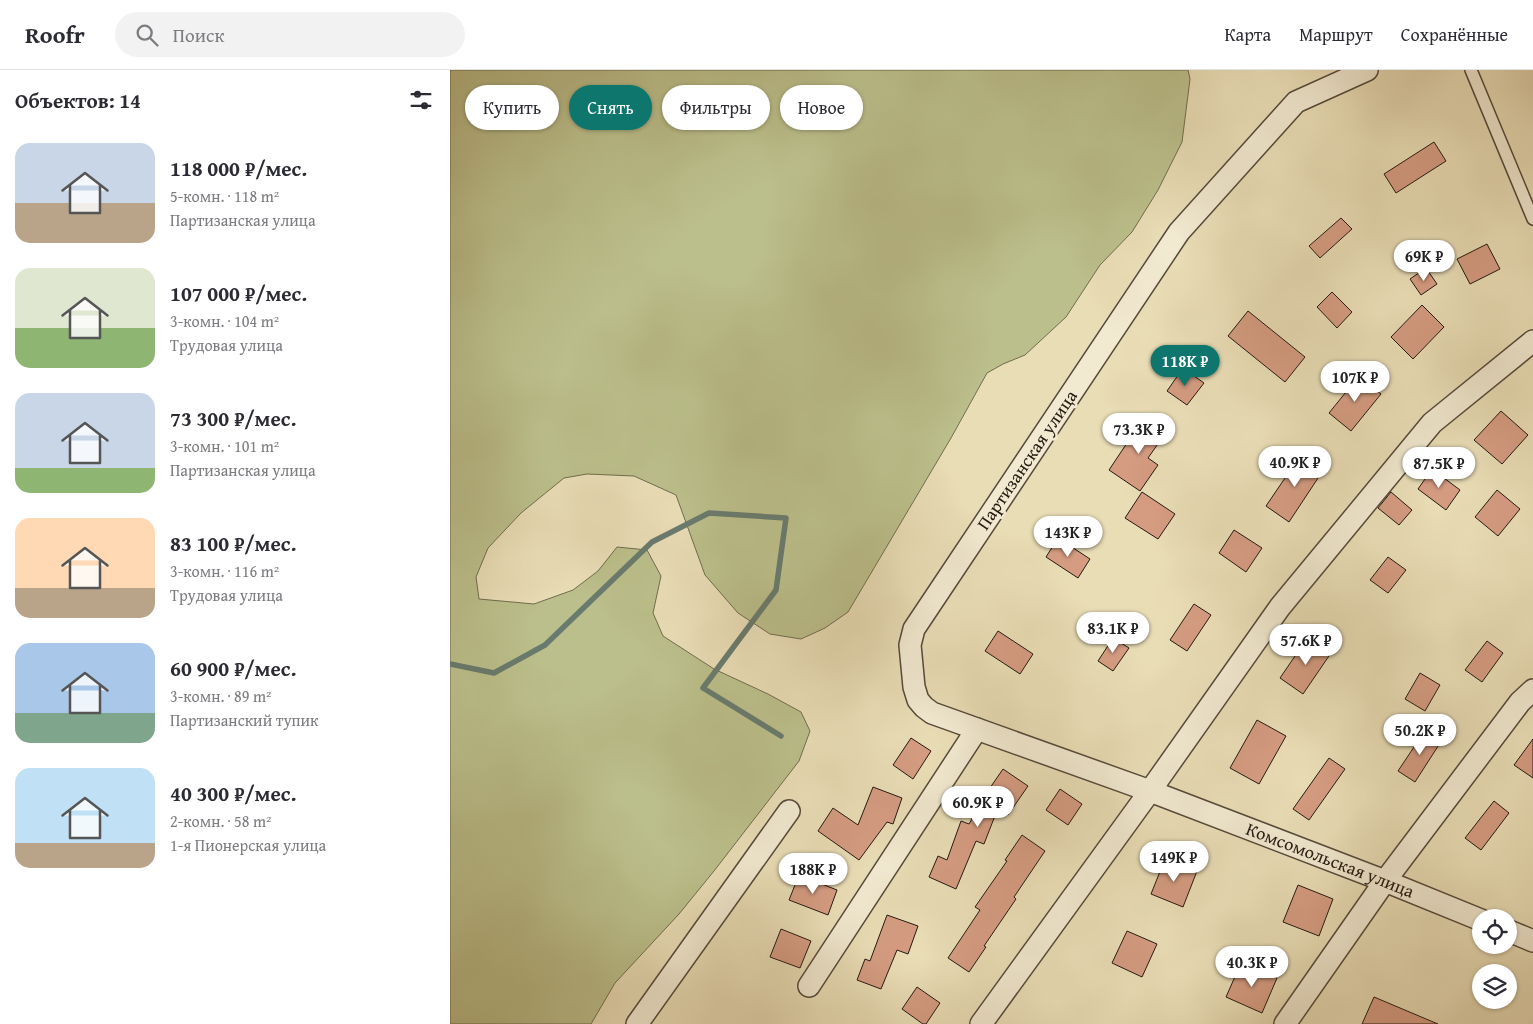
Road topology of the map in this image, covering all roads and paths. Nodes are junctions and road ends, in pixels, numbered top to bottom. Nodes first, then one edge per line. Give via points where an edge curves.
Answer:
1 (1367, 70) edge
2 (1472, 70) edge
3 (1533, 219) edge
4 (1533, 341) edge
5 (1533, 690) edge
6 (977, 729) junction
7 (1150, 791) junction
8 (789, 811) dead end
9 (1385, 881) junction
10 (1472, 916) edge
11 (1517, 934) edge
12 (1533, 941) edge
13 (809, 986) dead end
14 (637, 1024) edge
15 (981, 1024) edge
16 (1285, 1024) edge

1 - 6 street, Партизанская улица via 1296,102 1179,232 914,629 910,645 918,700 932,713
2 - 3 lane
4 - 7 street via 1432,423 1280,607
5 - 9 street via 1520,702
6 - 7 street, Партизанская улица
6 - 13 street
7 - 9 street, Комсомольская улица
7 - 15 street
8 - 14 street
9 - 10 street, Комсомольская улица
9 - 16 street
11 - 12 street

